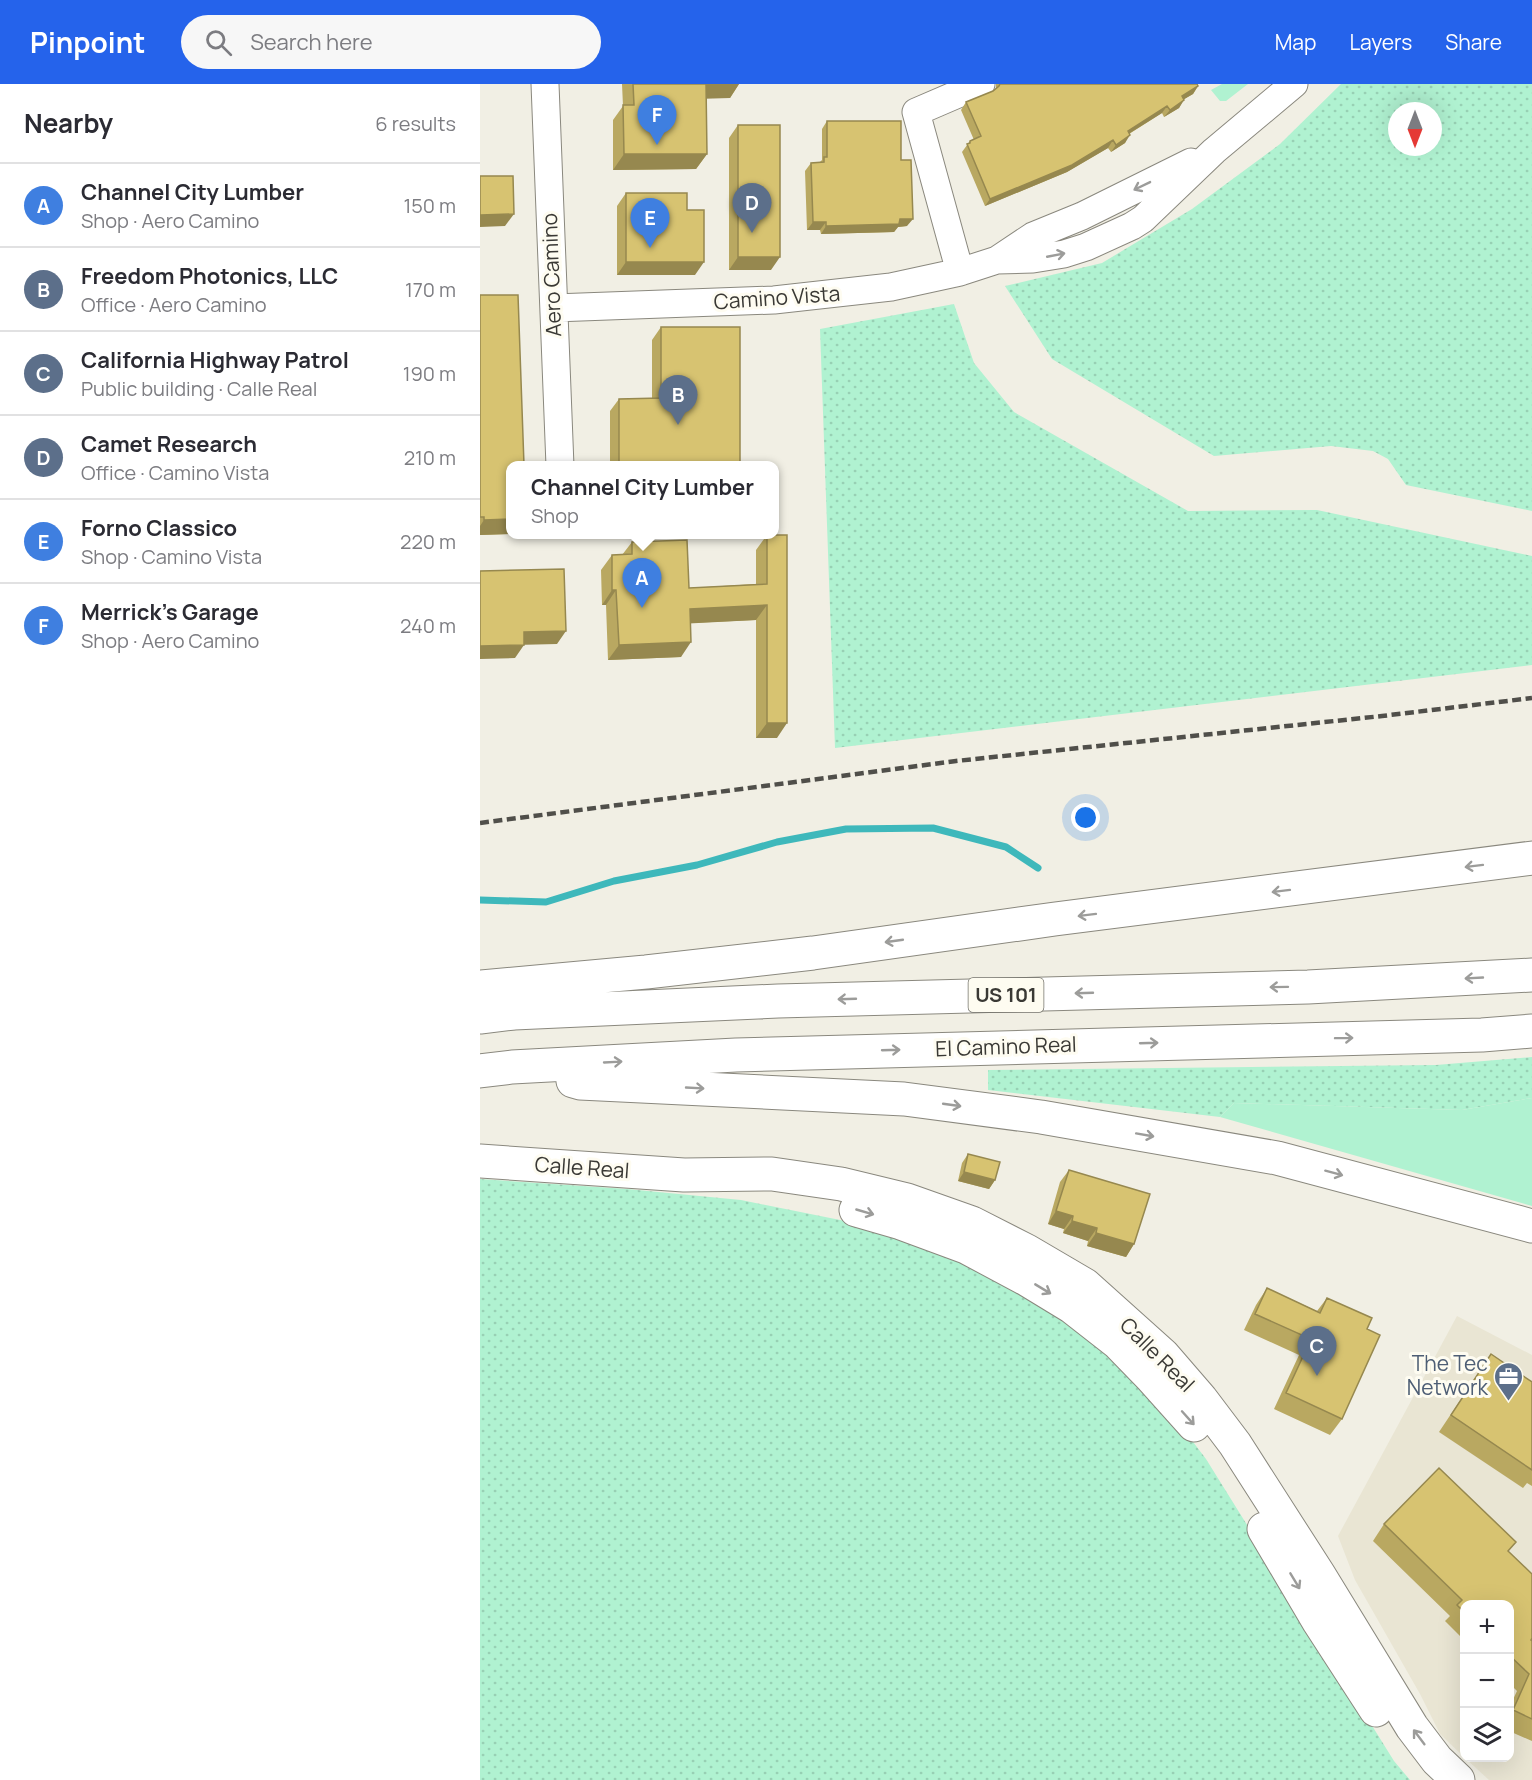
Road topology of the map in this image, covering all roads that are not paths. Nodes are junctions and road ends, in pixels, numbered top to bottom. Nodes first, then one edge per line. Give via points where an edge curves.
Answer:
1 (545, 84) edge
2 (981, 84) edge
3 (1294, 84) edge
4 (960, 272) junction
5 (554, 308) junction
6 (560, 461) edge
7 (1532, 858) edge
8 (1532, 975) edge
9 (480, 987) edge
10 (480, 1017) edge
11 (1532, 1030) edge
12 (512, 1068) junction
13 (480, 1071) edge
14 (480, 1161) edge
15 (684, 1175) junction
16 (1532, 1226) edge
17 (1425, 1780) edge
18 (1458, 1780) edge

1 - 5 street, Aero Camino
2 - 4 street via 915,112
3 - 4 street, Camino Vista via 1132,226 1064,254 998,261
4 - 5 street, Camino Vista via 891,287 802,298
5 - 6 street, Aero Camino
7 -> 9 main road via 813,953
8 -> 10 main road, US 101 via 1308,987 767,1002
12 -> 11 main road, El Camino Real via 736,1055 1482,1035
12 - 13 main road, El Camino Real
12 -> 16 main road via 580,1083 904,1099 1041,1118 1277,1158
14 - 15 main road, Calle Real
15 -> 17 main road, Calle Real via 832,1203 900,1222 966,1247 1072,1307 1118,1344 1220,1455 1319,1622
18 -> 15 main road, Calle Real via 1412,1727 1235,1444 1163,1355 1085,1285 972,1223 907,1200 841,1184 772,1174

